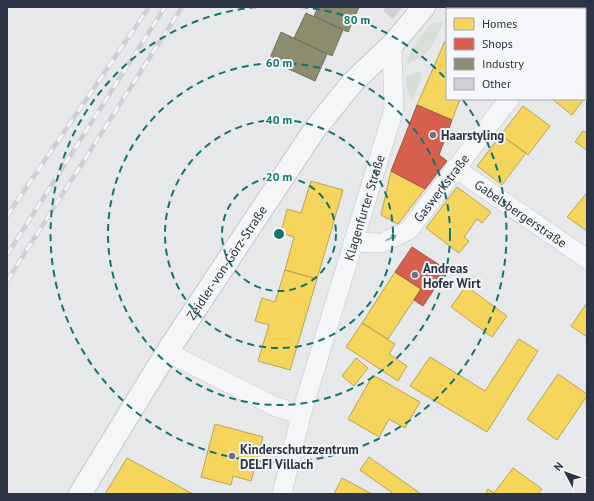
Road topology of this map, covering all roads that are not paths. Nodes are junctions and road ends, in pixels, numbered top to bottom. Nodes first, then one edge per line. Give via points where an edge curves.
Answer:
1 (424, 7) edge
2 (392, 45) junction
3 (508, 100) edge
4 (455, 168) junction
5 (353, 242) junction
6 (587, 259) edge
7 (167, 352) junction
8 (301, 414) junction
9 (80, 494) edge
10 (282, 494) edge

1 - 2 street
2 - 5 street, Klagenfurter Straße via 394,109
2 - 7 street, Zeidler-von-Görz-Straße via 353,82 314,129
3 - 4 street, Gaswerkstraße
5 -> 4 street, Gaswerkstraße via 382,243 409,230
4 - 6 street, Gabelsbergerstraße
5 - 8 street, Klagenfurter Straße
7 - 8 street via 274,406
7 - 9 street, Zeidler-von-Görz-Straße
8 - 10 street, Klagenfurter Straße

